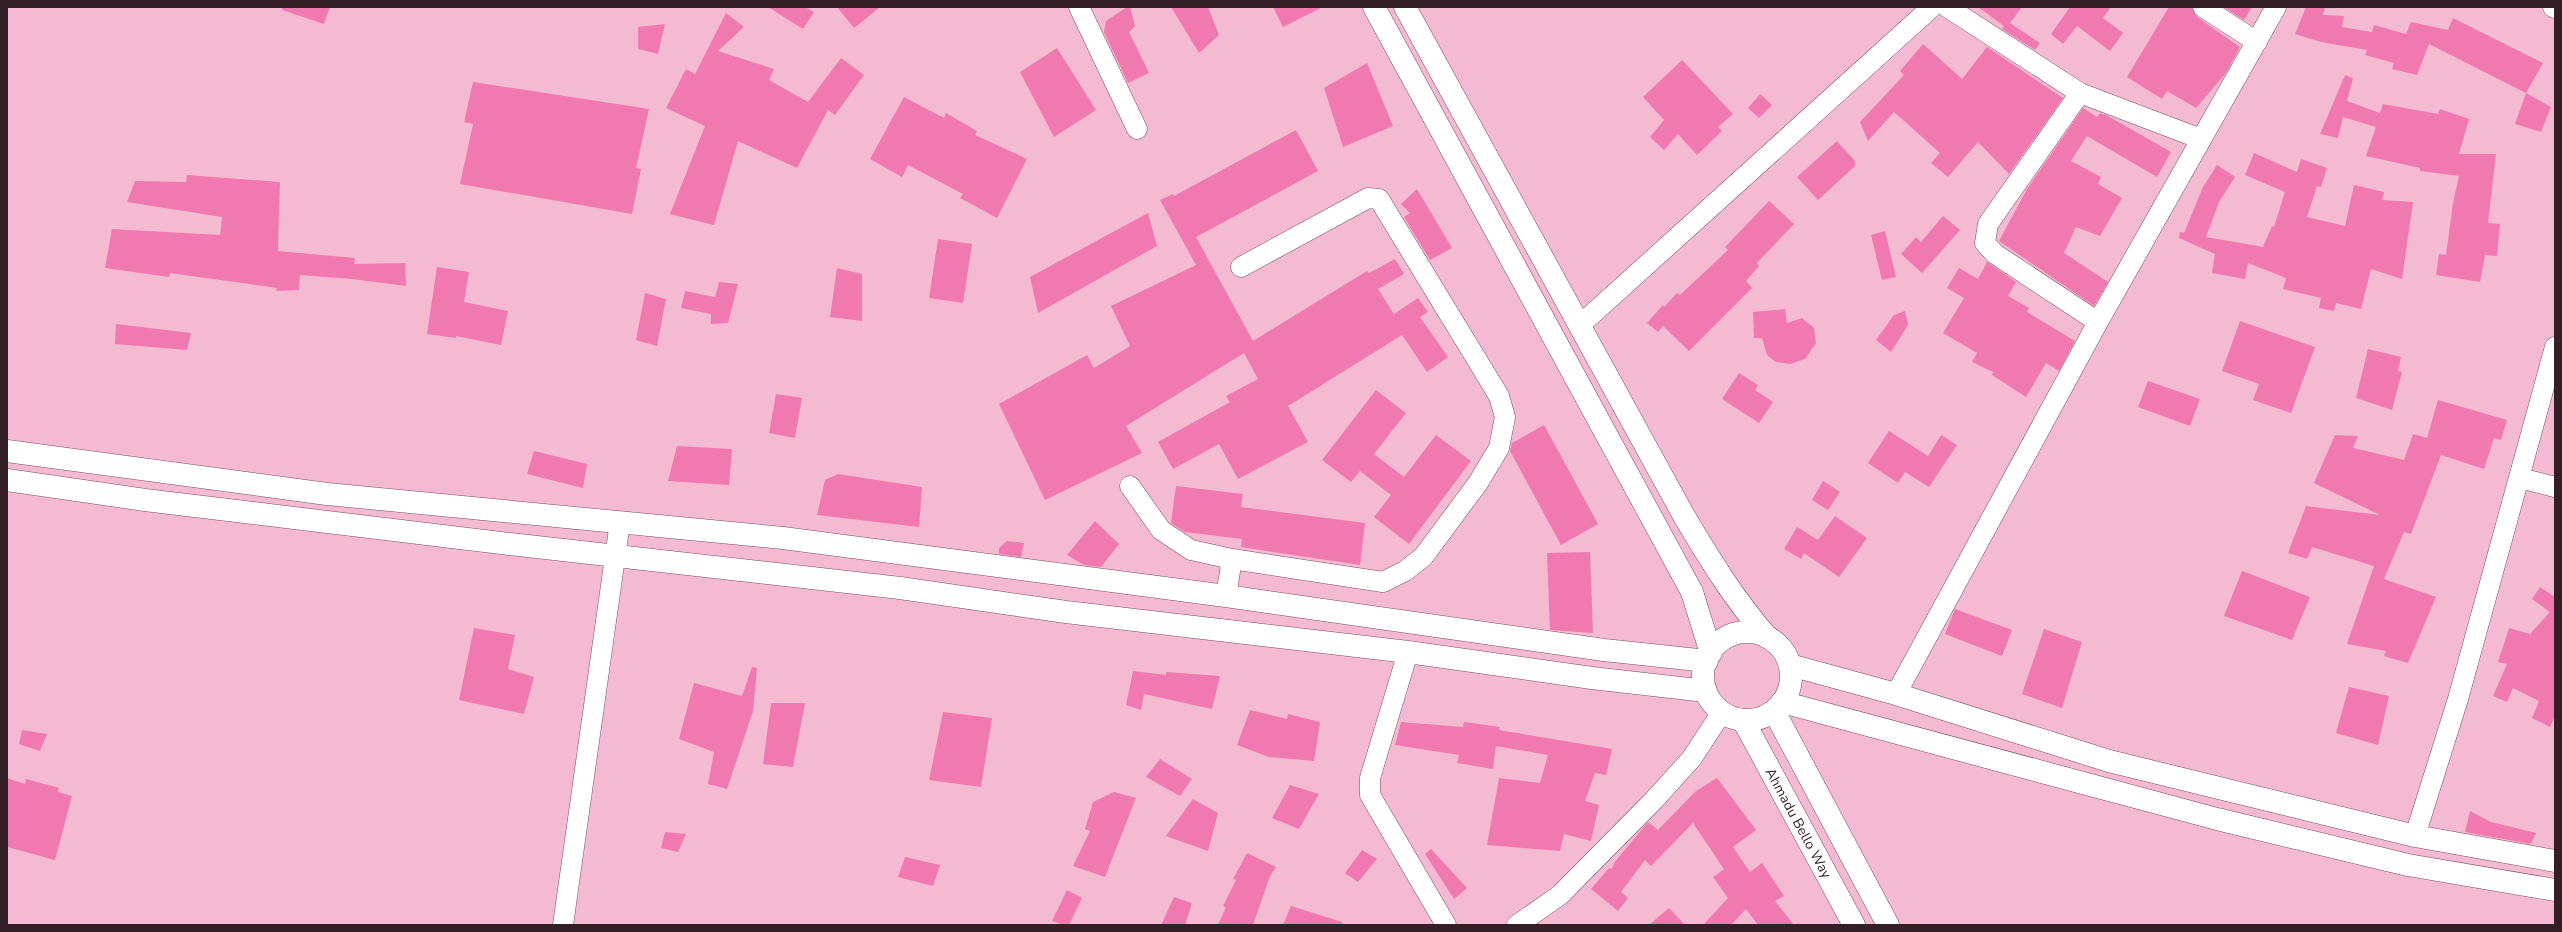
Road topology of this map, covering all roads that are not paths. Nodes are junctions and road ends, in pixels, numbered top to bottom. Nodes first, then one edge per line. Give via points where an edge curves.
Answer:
1 (1079, 7) edge
2 (1374, 7) edge
3 (1405, 7) edge
4 (1932, 7) edge
5 (1947, 7) edge
6 (2203, 7) edge
7 (2276, 7) edge
8 (2257, 42) junction
9 (2080, 93) junction
10 (1137, 129) dead end
11 (2201, 140) junction
12 (1241, 266) dead end
13 (2098, 322) junction
14 (1579, 326) junction
15 (2555, 347) edge
16 (7, 451) edge
17 (2520, 478) junction
18 (7, 480) edge
19 (1130, 486) dead end
20 (2555, 487) edge
21 (620, 522) junction
22 (614, 555) junction
23 (1232, 559) junction
24 (1226, 596) junction
25 (1220, 630) junction
26 (1767, 637) junction
27 (1408, 652) junction
28 (1709, 657) junction
29 (1790, 665) junction
30 (1706, 691) junction
31 (1896, 694) junction
32 (1778, 707) junction
33 (1722, 712) junction
34 (1743, 720) junction
35 (2154, 772) junction
36 (2148, 801) junction
37 (2415, 836) junction
38 (2555, 861) edge
39 (2555, 890) edge
40 (563, 925) edge
41 (1446, 925) edge
42 (1517, 925) edge
43 (1854, 925) edge
44 (1888, 925) edge

1 - 10 street
2 - 28 street via 1692,592
3 - 14 street
4 - 14 street
5 - 9 street
6 - 8 street
7 - 8 street
8 - 11 street
9 - 11 street
9 - 13 street via 1988,224 1985,243 1995,254
11 - 13 street
12 - 23 street via 1368,198 1379,200 1499,396 1505,417 1499,448 1478,483 1423,557 1405,571 1383,582
13 - 31 street
14 - 26 street via 1712,564 1745,612
15 - 17 street
16 - 21 street via 327,494
17 - 20 street
17 - 37 street via 2458,699
18 - 22 street via 145,500
19 - 23 street via 1161,530 1191,550
21 - 22 street
21 - 24 street via 783,538
22 - 25 street via 900,588 1066,612
22 - 40 street
23 - 24 street
24 - 25 street
24 - 28 street via 1604,650
25 - 27 street
26 - 28 street via 1755,633 1742,633 1719,643
26 - 29 street via 1781,649
27 - 30 street
27 - 41 street via 1370,778 1370,795
28 - 30 street via 1704,676
29 - 31 street
29 - 32 street via 1789,691
30 - 33 street via 1712,703
31 - 35 street
32 - 34 street via 1764,717
32 - 36 street
32 - 44 street
33 - 34 street
33 - 42 street via 1692,758 1654,800 1560,895
34 - 43 street, Ahmadu Bello Way
35 - 36 street
35 - 37 street
36 - 39 street via 2408,865
37 - 38 street

